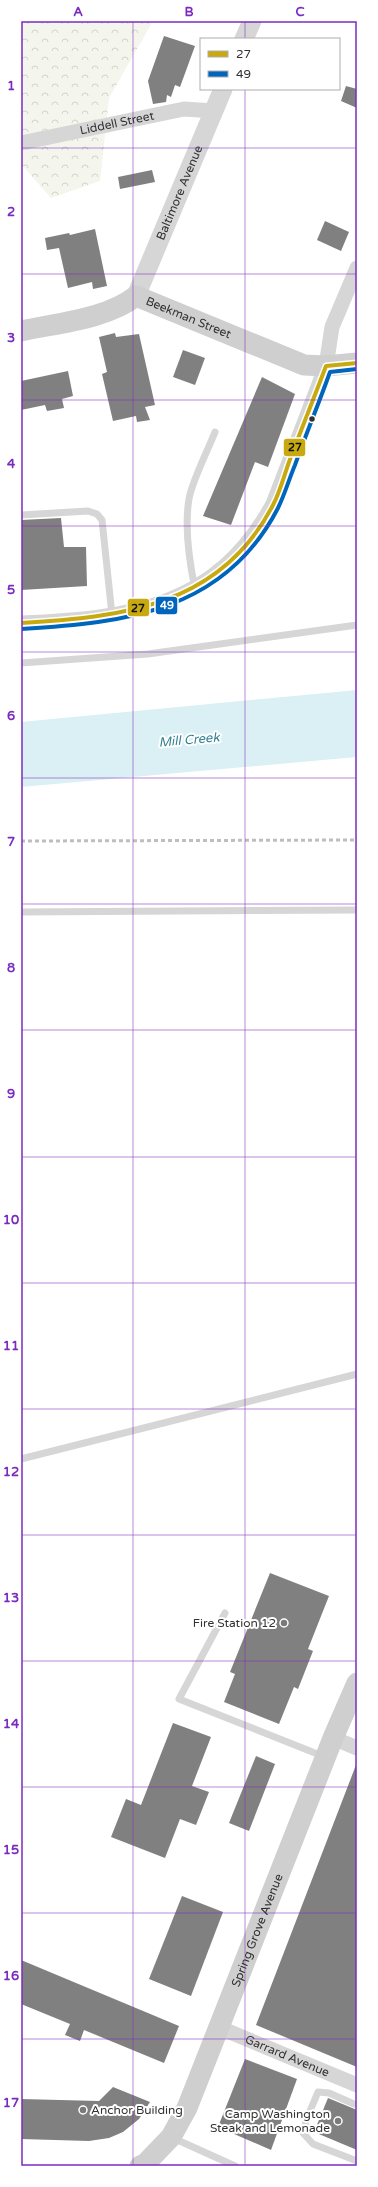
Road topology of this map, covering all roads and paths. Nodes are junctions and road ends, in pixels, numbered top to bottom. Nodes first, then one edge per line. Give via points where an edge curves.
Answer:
1 (252, 21) edge
2 (244, 38) edge
3 (223, 90) edge
4 (214, 111) junction
5 (21, 143) edge
6 (357, 268) edge
7 (136, 296) junction
8 (21, 331) edge
9 (357, 363) edge
10 (326, 366) junction
11 (215, 432) dead end
12 (21, 515) edge
13 (195, 589) junction
14 (112, 615) junction
15 (21, 623) edge
16 (357, 625) edge
17 (21, 663) edge
18 (357, 910) edge
19 (21, 912) edge
20 (357, 1374) edge
21 (21, 1459) edge
22 (225, 1612) dead end
23 (357, 1683) edge
24 (332, 1738) junction
25 (357, 1748) edge
26 (325, 1757) junction
27 (218, 2027) junction
28 (357, 2085) edge
29 (354, 2104) dead end
30 (171, 2137) junction
31 (357, 2161) edge
32 (144, 2165) edge
33 (235, 2166) edge

1 - 2 street
3 - 4 street, Baltimore Avenue
4 - 5 street, Liddell Street via 184,108
4 - 7 street, Baltimore Avenue
6 - 10 street via 332,327
7 - 8 main road, Beekman Street via 125,305 106,312
7 - 10 main road, Beekman Street via 304,365
9 - 10 main road, Beekman Street
10 - 13 street via 273,504 262,524 240,552 213,577
11 - 13 lane via 189,498 187,530
12 - 14 lane via 88,511 97,514 102,520
13 - 14 street via 155,606
14 - 15 street
16 - 17 lane via 148,654
18 - 19 lane
20 - 21 lane
22 - 26 lane via 179,1699
23 - 24 main road, Spring Grove Avenue
24 - 25 street
24 - 26 main road, Spring Grove Avenue
26 - 27 main road, Spring Grove Avenue
27 - 28 street, Garrard Avenue
27 - 30 main road, Spring Grove Avenue via 187,2108
29 - 31 lane via 329,2093 318,2092 303,2133 313,2144
30 - 32 main road, Spring Grove Avenue
30 - 33 lane

